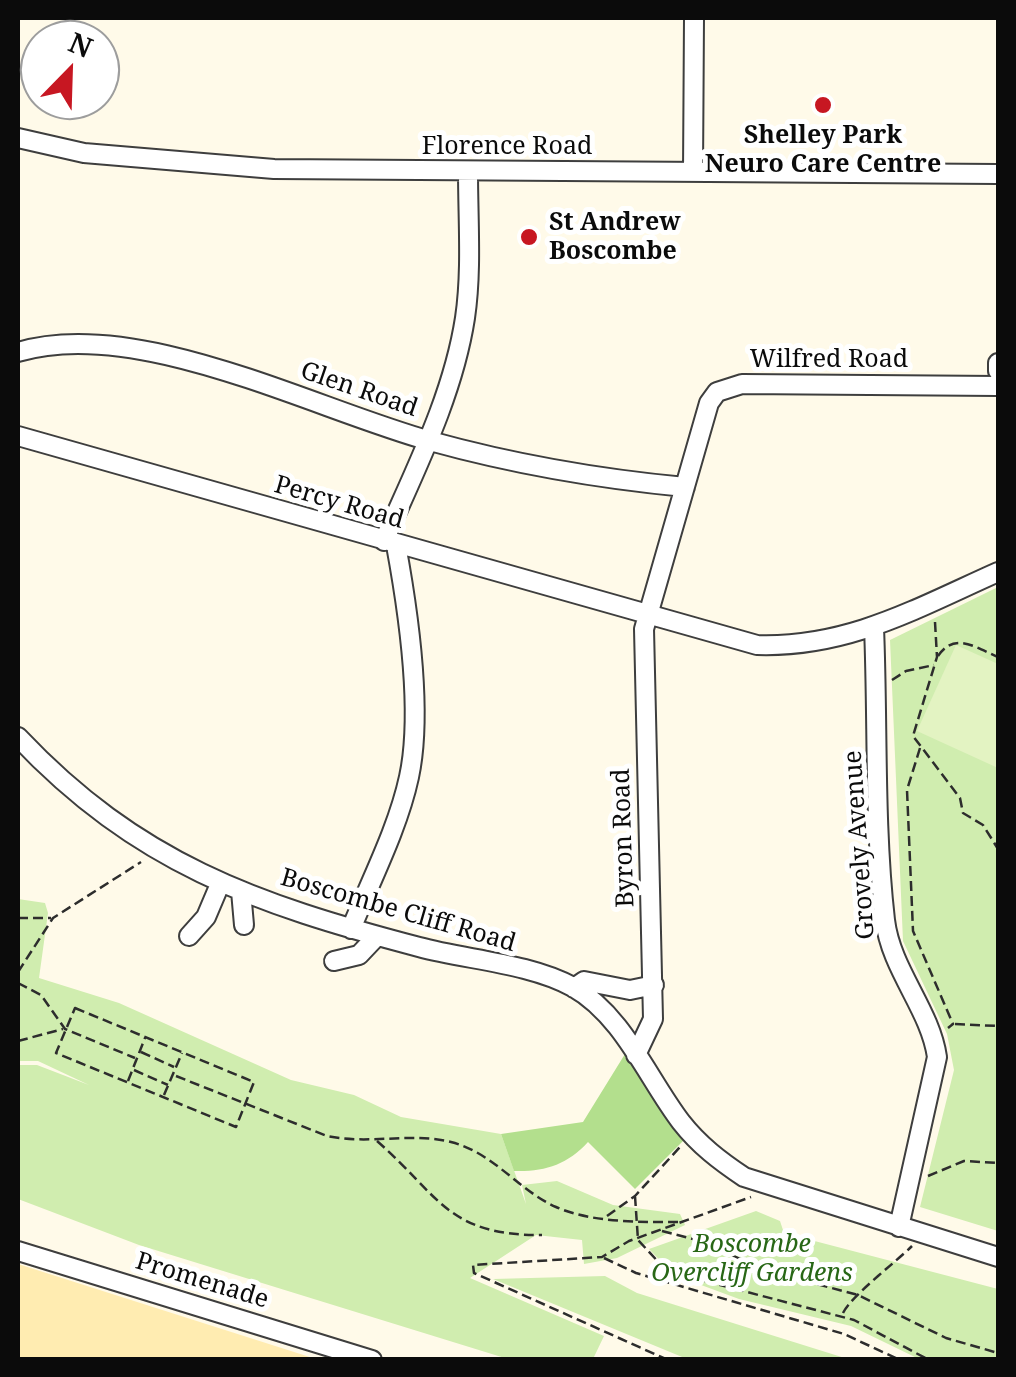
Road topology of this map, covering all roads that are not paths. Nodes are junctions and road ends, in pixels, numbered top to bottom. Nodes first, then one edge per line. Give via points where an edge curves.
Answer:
1 (694, 18) edge
2 (18, 138) edge
3 (468, 172) junction
4 (693, 172) junction
5 (998, 174) edge
6 (18, 352) edge
7 (998, 363) edge
8 (998, 371) edge
9 (998, 386) edge
10 (18, 436) edge
11 (428, 440) junction
12 (685, 486) junction
13 (390, 543) junction
14 (998, 572) edge
15 (648, 617) junction
16 (874, 627) junction
17 (18, 737) edge
18 (220, 884) junction
19 (242, 891) junction
20 (244, 925) dead end
21 (351, 929) junction
22 (189, 936) dead end
23 (378, 936) junction
24 (334, 960) dead end
25 (654, 986) junction
26 (574, 988) junction
27 (636, 1055) junction
28 (899, 1226) junction
29 (18, 1251) edge
30 (998, 1257) edge
31 (372, 1360) edge

1 - 4 street
2 - 3 street, Florence Road via 84,153 274,169
3 - 4 street, Florence Road
3 - 11 street via 464,322
4 - 5 street, Florence Road
6 - 11 street, Glen Road via 66,344 168,357
7 - 8 street
9 - 12 street, Wilfred Road via 730,385 709,403
10 - 13 street, Percy Road
11 - 12 street, Glen Road via 514,461
11 - 13 street
12 - 15 street, Wilfred Road
13 - 15 street, Percy Road
13 - 21 street via 407,605 409,778
14 - 16 street, Percy Road
15 - 16 street, Percy Road via 757,645 836,640
15 - 25 street, Byron Road
16 - 28 street, Grovely Avenue via 886,922 900,974 934,1039 935,1073
17 - 18 street, Boscombe Cliff Road via 80,798 156,853
18 - 19 street, Boscombe Cliff Road
18 - 22 street
19 - 20 street
19 - 21 street, Boscombe Cliff Road
21 - 23 street, Boscombe Cliff Road
23 - 24 street via 359,955
23 - 26 street, Boscombe Cliff Road
25 - 26 street, Boscombe Cliff Road via 630,990 584,981
25 - 27 street, Byron Road via 650,1032
26 - 27 street, Boscombe Cliff Road
27 - 28 street, Boscombe Cliff Road via 715,1158 758,1182
28 - 30 street, Boscombe Cliff Road
29 - 31 street, Promenade

